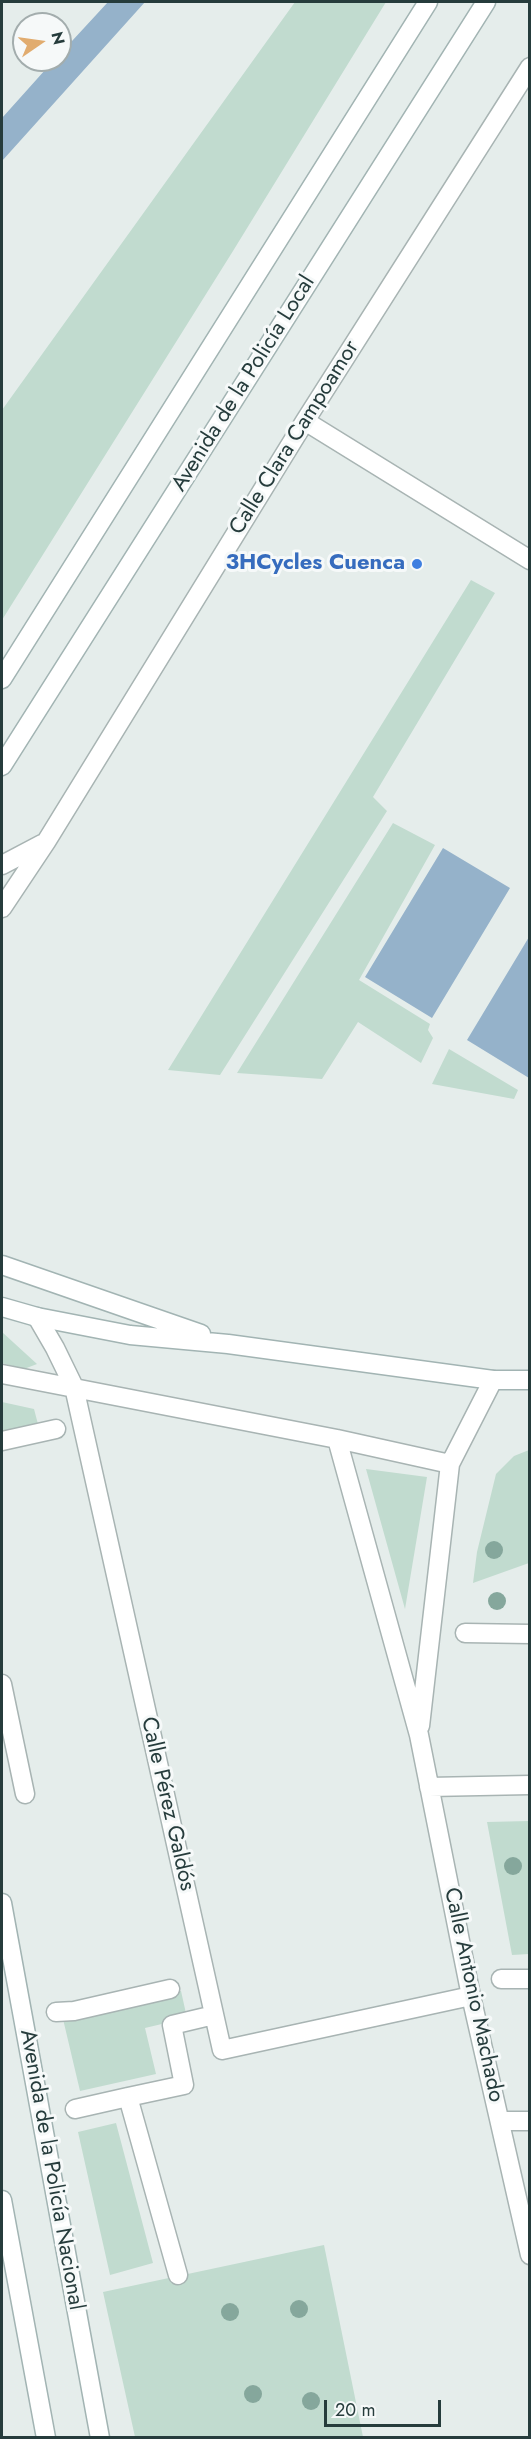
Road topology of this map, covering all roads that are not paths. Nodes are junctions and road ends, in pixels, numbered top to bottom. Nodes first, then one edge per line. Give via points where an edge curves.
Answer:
1 (428, 2) edge
2 (486, 2) edge
3 (530, 67) edge
4 (305, 422) junction
5 (530, 560) edge
6 (2, 679) edge
7 (2, 766) edge
8 (46, 842) junction
9 (2, 865) edge
10 (2, 908) edge
11 (2, 1265) edge
12 (2, 1307) edge
13 (37, 1317) junction
14 (228, 1344) junction
15 (2, 1374) edge
16 (492, 1380) junction
17 (530, 1380) edge
18 (74, 1387) junction
19 (56, 1429) dead end
20 (337, 1439) junction
21 (2, 1441) edge
22 (450, 1464) junction
23 (465, 1633) dead end
24 (530, 1634) edge
25 (2, 1684) edge
26 (419, 1736) junction
27 (530, 1785) edge
28 (429, 1787) junction
29 (25, 1794) dead end
30 (2, 1903) edge
31 (530, 1978) edge
32 (501, 1979) dead end
33 (170, 1989) dead end
34 (471, 1996) junction
35 (56, 2012) dead end
36 (214, 2015) junction
37 (128, 2097) junction
38 (75, 2109) dead end
39 (500, 2121) junction
40 (530, 2121) edge
41 (2, 2200) edge
42 (530, 2254) edge
43 (178, 2275) dead end
44 (46, 2438) edge
45 (100, 2438) edge

1 - 6 street
2 - 7 street, Avenida de la Policía Local
3 - 4 street, Calle Clara Campoamor
4 - 5 street
4 - 8 street, Calle Clara Campoamor
8 - 9 street
8 - 10 street, Calle Clara Campoamor
11 - 14 street
12 - 13 street
13 - 14 street via 130,1335
13 - 18 street, Calle Pérez Galdós
14 - 16 street
15 - 18 street
16 - 17 street
16 - 22 street, Calle Antonio Machado
18 - 20 street
18 - 36 street, Calle Pérez Galdós
19 - 21 street
20 - 22 street
20 - 26 street, Calle Antonio Machado
22 - 26 street, Calle Antonio Machado
23 - 24 street
25 - 29 street
26 - 28 street, Calle Antonio Machado
27 - 28 street
28 - 34 street, Calle Antonio Machado
30 - 45 street, Avenida de la Policía Nacional
31 - 32 street
33 - 35 street
34 - 36 street, Calle Pérez Galdós via 222,2050
34 - 39 street, Calle Antonio Machado
36 - 37 street via 172,2025 184,2085
37 - 38 street
37 - 43 street
39 - 40 street
39 - 42 street, Calle Antonio Machado
41 - 44 street

